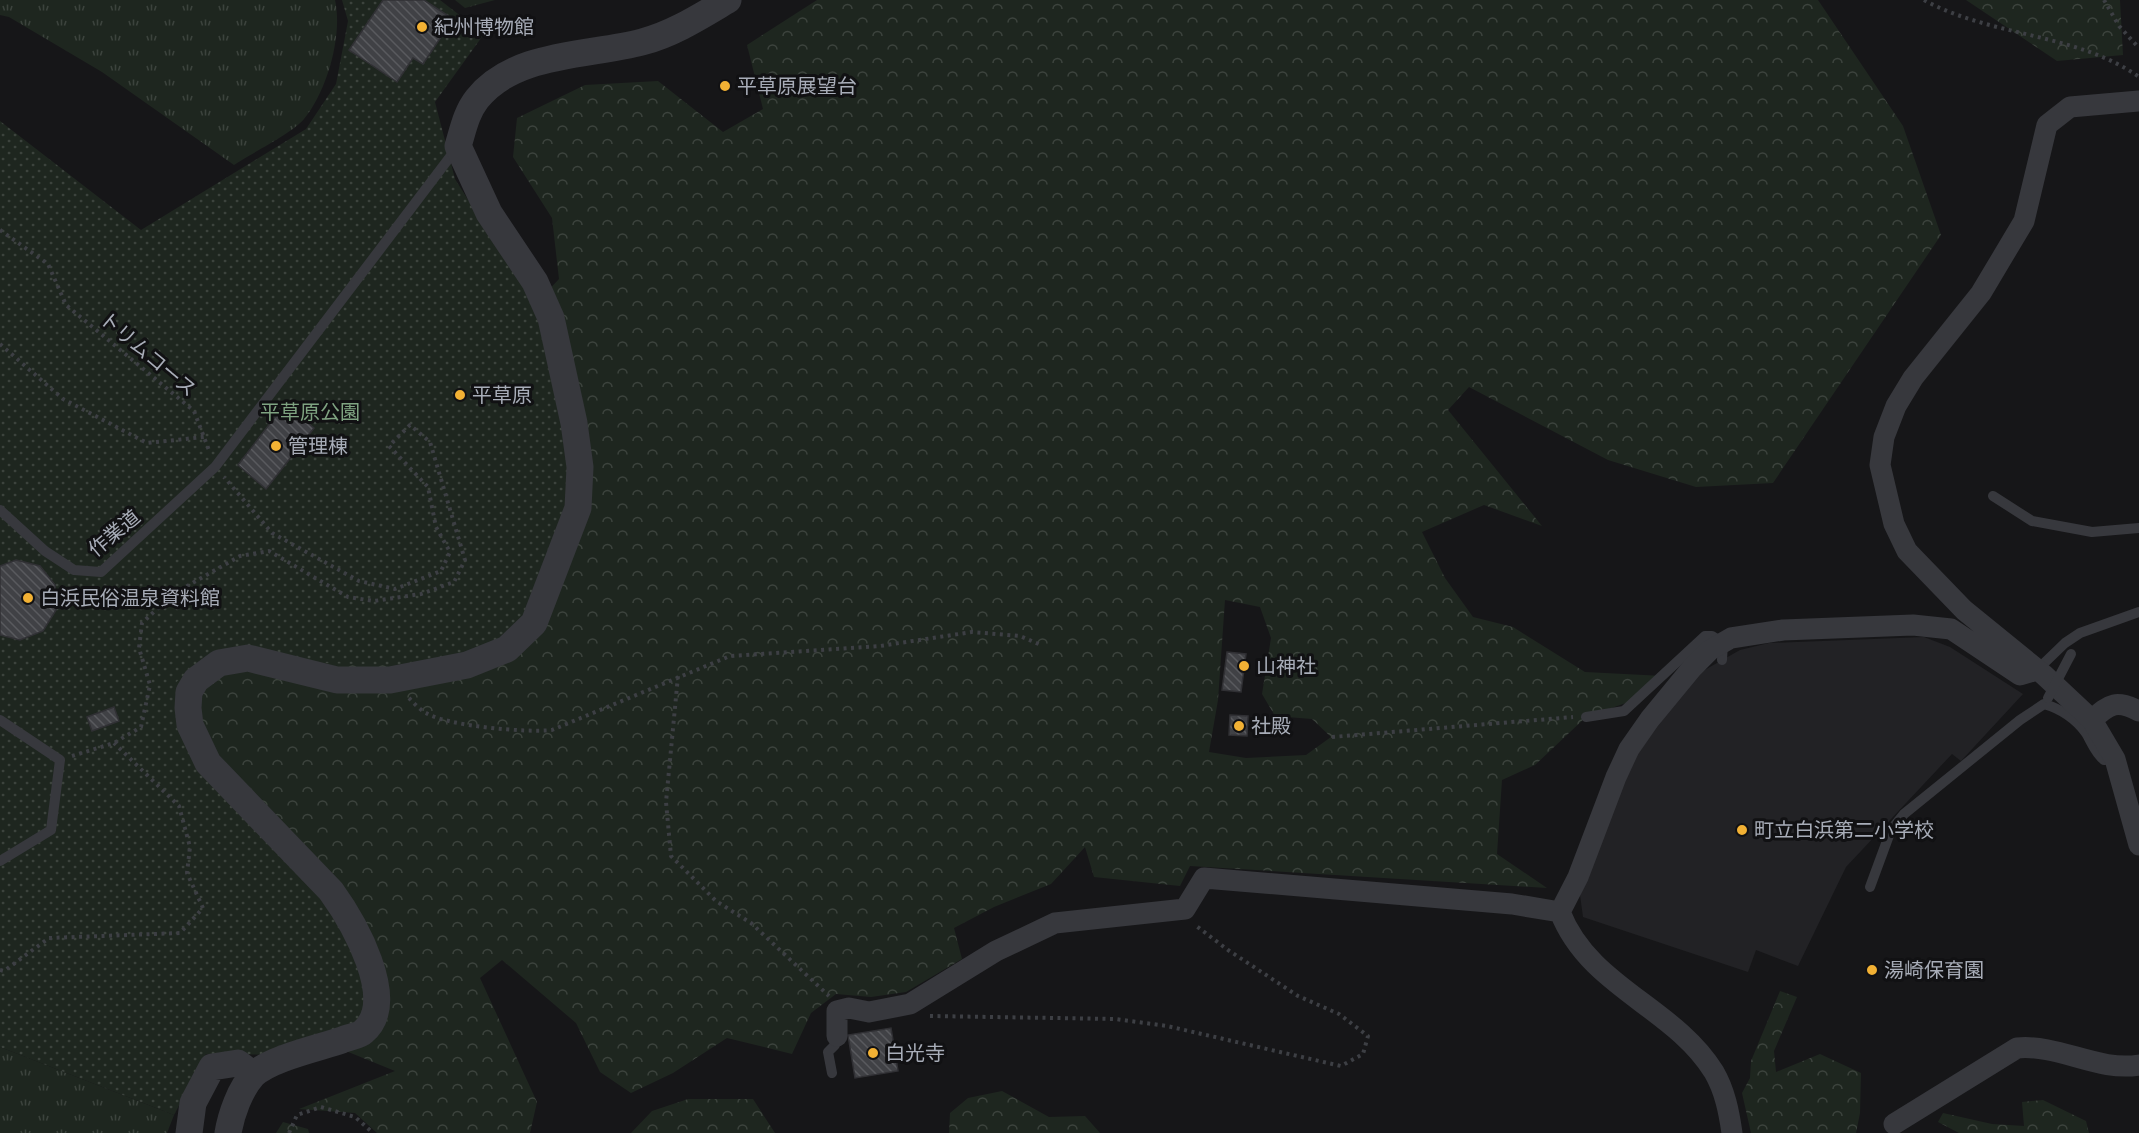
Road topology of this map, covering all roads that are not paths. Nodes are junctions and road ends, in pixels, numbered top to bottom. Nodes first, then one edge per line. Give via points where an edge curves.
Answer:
1 (728, 0) edge
2 (2139, 101) edge
3 (458, 146) junction
4 (1993, 496) dead end
5 (0, 510) edge
6 (2139, 528) edge
7 (2139, 612) edge
8 (2080, 633) junction
9 (1722, 651) junction
10 (2037, 669) junction
11 (2046, 701) junction
12 (2139, 711) edge
13 (1586, 717) dead end
14 (0, 720) edge
15 (2092, 720) junction
16 (2115, 759) junction
17 (2139, 845) edge
18 (0, 861) edge
19 (1870, 887) dead end
20 (1560, 912) junction
21 (837, 1036) joint
22 (2139, 1065) edge
23 (832, 1073) dead end
24 (254, 1075) junction
25 (1894, 1124) dead end
26 (189, 1133) edge
27 (228, 1133) edge
28 (1732, 1133) edge

1 - 3 street via 681,27 644,42 573,54 514,71 477,99
2 - 10 street via 2070,107 2047,125 2024,221 1981,293 1913,378 1884,437 1880,465 1894,524 1907,551 1964,610
3 - 5 lane, 作業道 via 215,466 101,572 74,570 45,551
3 - 24 street via 489,213 535,282 550,318 580,467 578,508 534,623 507,649 467,665 390,680 337,680 241,658 206,670 189,692 190,725 208,763 331,891 348,914 377,993 374,1016 363,1032 275,1063
4 - 6 lane via 2032,521 2092,532
7 - 8 lane
8 - 10 lane
8 - 11 lane, bridge
9 - 10 street via 1731,638 1783,630 1912,625 1958,632 2020,675
9 - 13 lane via 1712,636 1705,636 1624,711
9 - 20 street via 1710,650 1692,668 1629,749
10 - 15 street
11 - 16 lane via 2073,718 2098,755 2104,760
11 - 19 lane via 1904,813 1891,830
12 - 15 street via 2116,703
14 - 18 lane via 60,760 51,830
15 - 16 street
16 - 17 street
20 - 21 street via 1512,904 1204,878 1185,909 1055,924 996,951 910,1004 869,1012 849,1008 837,1011
20 - 28 street via 1576,944 1594,966 1660,1018 1713,1071 1724,1093
21 - 23 lane via 835,1046 828,1052
22 - 25 street via 2111,1065 2034,1047 2017,1048
24 - 26 street via 238,1062 212,1067 193,1103
24 - 27 street via 234,1108

